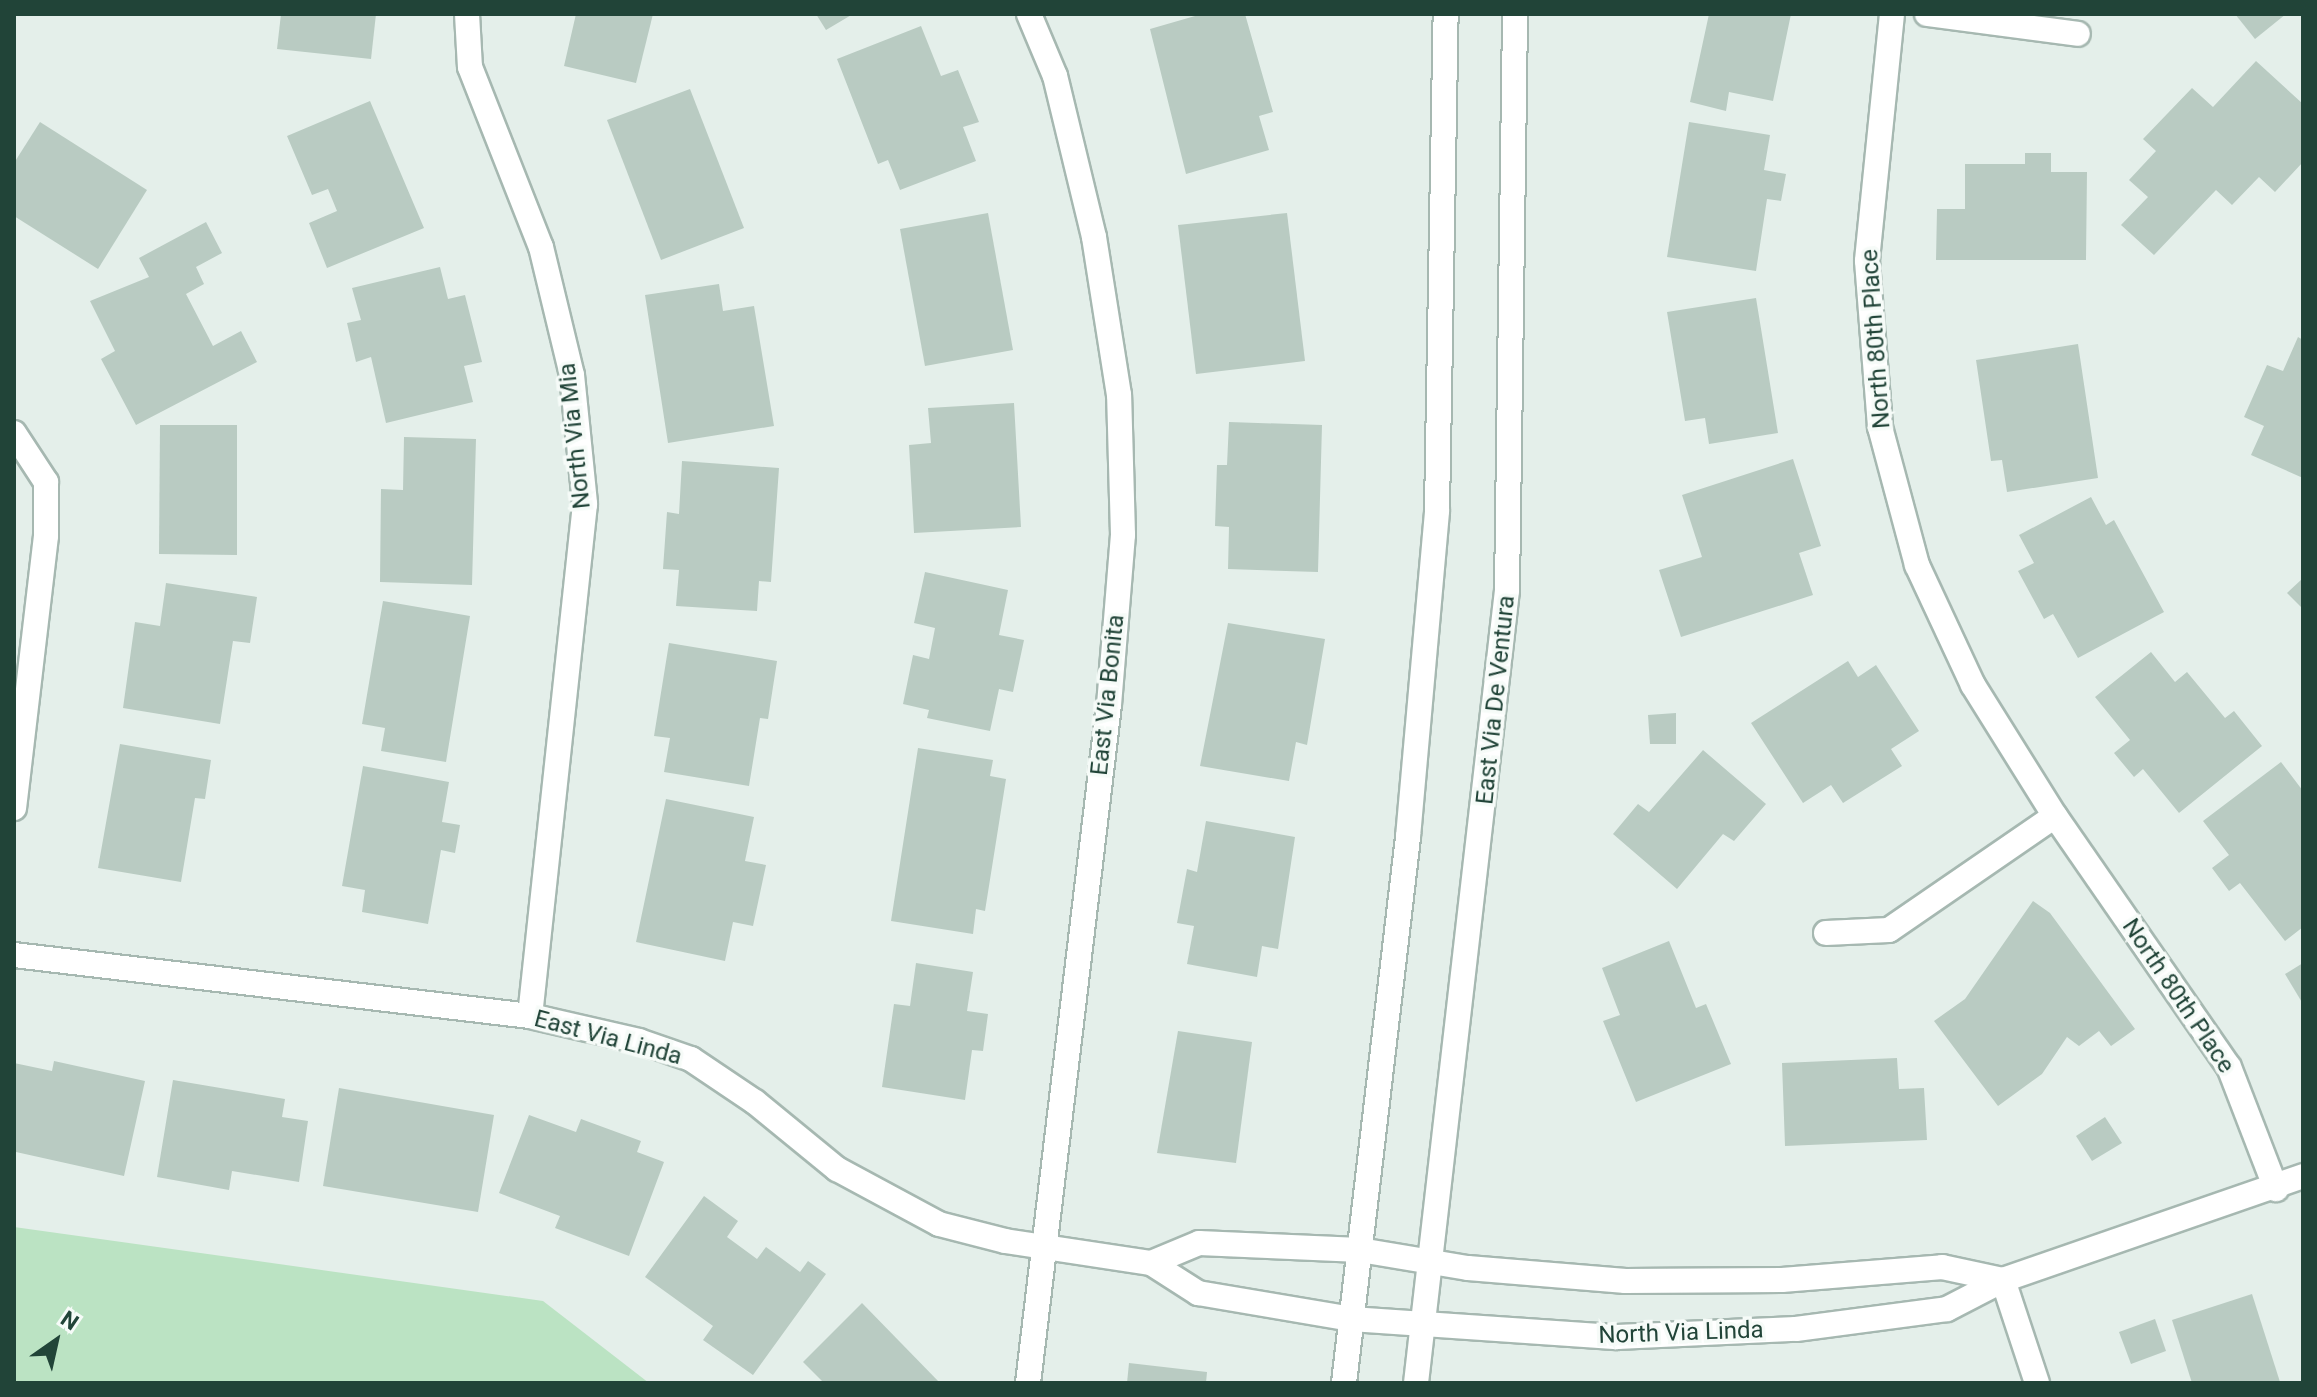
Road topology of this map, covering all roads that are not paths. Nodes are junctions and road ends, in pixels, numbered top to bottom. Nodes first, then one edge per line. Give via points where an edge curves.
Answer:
1 (467, 14) edge
2 (1029, 14) edge
3 (1446, 14) edge
4 (1515, 14) edge
5 (1892, 14) edge
6 (1927, 14) edge
7 (2078, 34) dead end
8 (14, 433) edge
9 (14, 808) edge
10 (2055, 816) junction
11 (1826, 933) dead end
12 (14, 955) edge
13 (530, 1016) junction
14 (2303, 1176) edge
15 (2276, 1189) junction
16 (1042, 1248) junction
17 (1360, 1250) junction
18 (1430, 1261) junction
19 (1151, 1263) junction
20 (2003, 1280) junction
21 (1351, 1319) junction
22 (1423, 1325) junction
23 (1028, 1383) edge
24 (1344, 1383) edge
25 (1416, 1383) edge
26 (2037, 1383) edge

1 - 13 street, North Via Mia via 470,67 541,247 566,346 585,504
2 - 16 street, East Via Bonita via 1055,76 1094,237 1119,395 1123,535 1109,705
3 - 17 street via 1437,510 1408,837
4 - 18 street, East Via De Ventura via 1507,590
5 - 10 street, North 80th Place via 1867,261 1880,427 1917,565 1973,685
6 - 7 street
8 - 9 street via 46,482 46,536
10 - 11 street via 1889,930
10 - 15 street, North 80th Place via 2229,1067
12 - 13 street, East Via Linda
13 - 16 street, East Via Linda via 691,1059 755,1102 837,1169 888,1200 939,1224
14 - 15 street, North Via Linda
15 - 20 street, North Via Linda
16 - 19 street, East Via Linda
16 - 23 street, East Via Bonita
17 - 18 street, North Via Linda
17 - 19 street via 1199,1243
17 - 21 street
18 - 20 street, North Via Linda via 1625,1281 1782,1280 1942,1267
18 - 22 street, East Via De Ventura
19 - 21 street, East Via Linda via 1198,1293
20 - 22 street, North Via Linda via 1947,1309 1796,1329 1617,1337
20 - 26 street
21 - 22 street, North Via Linda
21 - 24 street
22 - 25 street, East Via De Ventura

